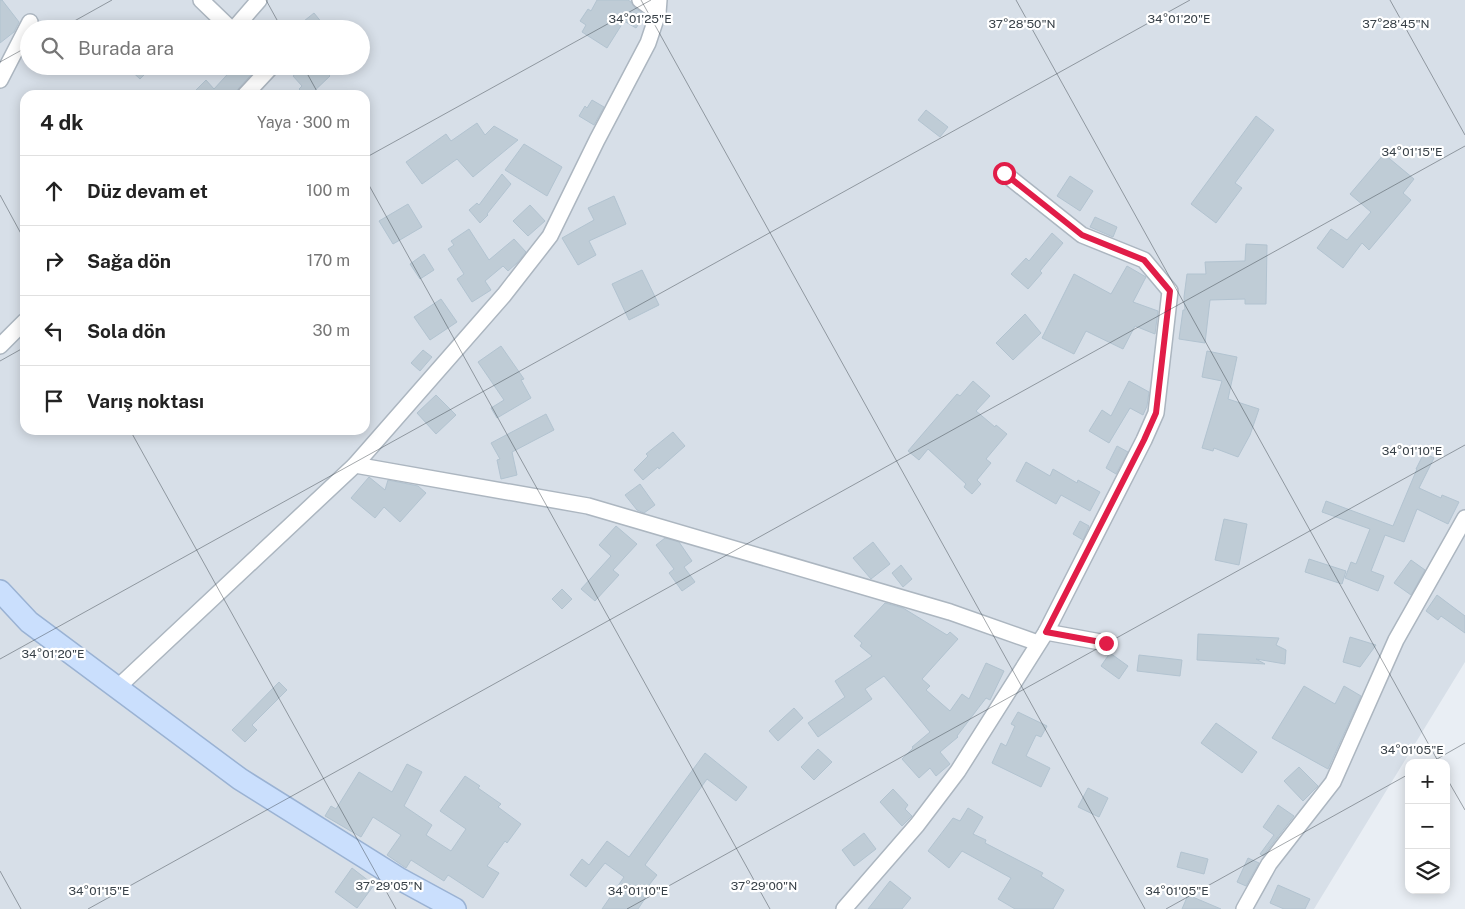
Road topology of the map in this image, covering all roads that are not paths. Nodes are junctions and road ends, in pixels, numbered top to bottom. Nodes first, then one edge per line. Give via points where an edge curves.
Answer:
1 (200, 0) edge
2 (259, 0) edge
3 (640, 0) edge
4 (659, 7) edge
5 (223, 20) edge
6 (241, 20) edge
7 (20, 41) edge
8 (264, 75) edge
9 (0, 80) edge
10 (250, 90) edge
11 (1004, 173) dead end
12 (20, 326) edge
13 (0, 346) edge
14 (355, 465) junction
15 (1465, 518) edge
16 (0, 591) edge
17 (1042, 637) junction
18 (1106, 643) dead end
19 (117, 688) junction
20 (455, 909) edge
21 (844, 909) edge
22 (1244, 909) edge

1 - 5 street
2 - 6 street
3 - 4 street
4 - 14 street via 648,43 550,236 504,295
7 - 9 street
8 - 10 street
11 - 17 street via 1082,235 1144,260 1170,291 1156,413
12 - 13 street
14 - 17 street via 588,506
14 - 19 street
15 - 22 street via 1396,640 1333,782 1269,864
16 - 19 street via 29,622
17 - 18 street
17 - 21 street via 958,771 917,825
19 - 20 street via 240,779 398,878

